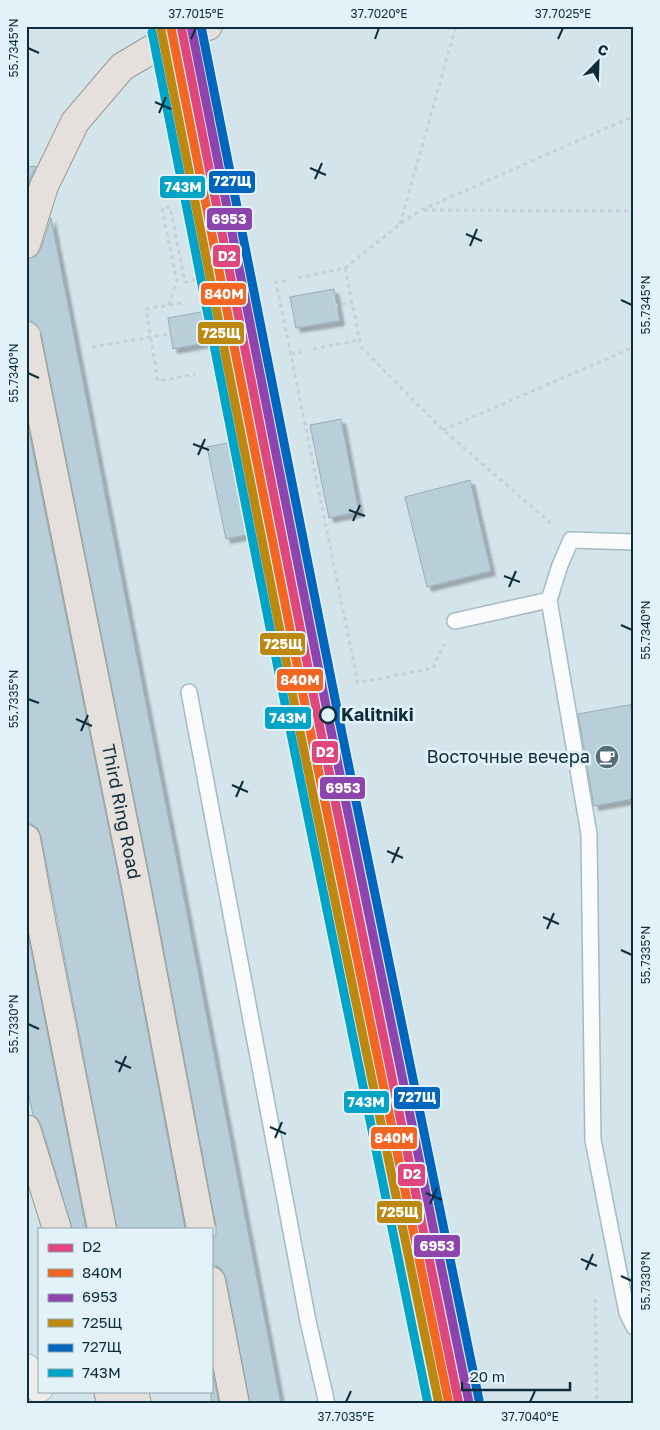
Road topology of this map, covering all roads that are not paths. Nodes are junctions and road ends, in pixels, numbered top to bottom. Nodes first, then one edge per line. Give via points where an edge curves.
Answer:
1 (208, 26) edge
2 (26, 244) edge
3 (26, 336) edge
4 (634, 542) edge
5 (549, 600) junction
6 (455, 621) road end
7 (189, 692) dead end
8 (26, 839) edge
9 (26, 1129) edge
10 (57, 1228) edge
11 (102, 1228) edge
12 (201, 1228) edge
13 (212, 1286) edge
14 (634, 1327) edge
15 (26, 1368) edge
16 (38, 1386) edge
17 (42, 1392) edge
18 (108, 1392) edge
19 (49, 1404) edge
20 (112, 1404) edge
21 (235, 1404) edge
22 (327, 1404) edge

1 - 2 main road via 181,32 122,67 75,122 44,186
3 - 12 main road, Third Ring Road, bridge
4 - 5 lane via 571,540
5 - 6 lane
5 - 14 lane via 589,834 593,1140 627,1313
7 - 22 lane via 308,1321
8 - 11 main road
9 - 10 main road
13 - 21 main road
15 - 16 street
17 - 19 street
18 - 20 main road

